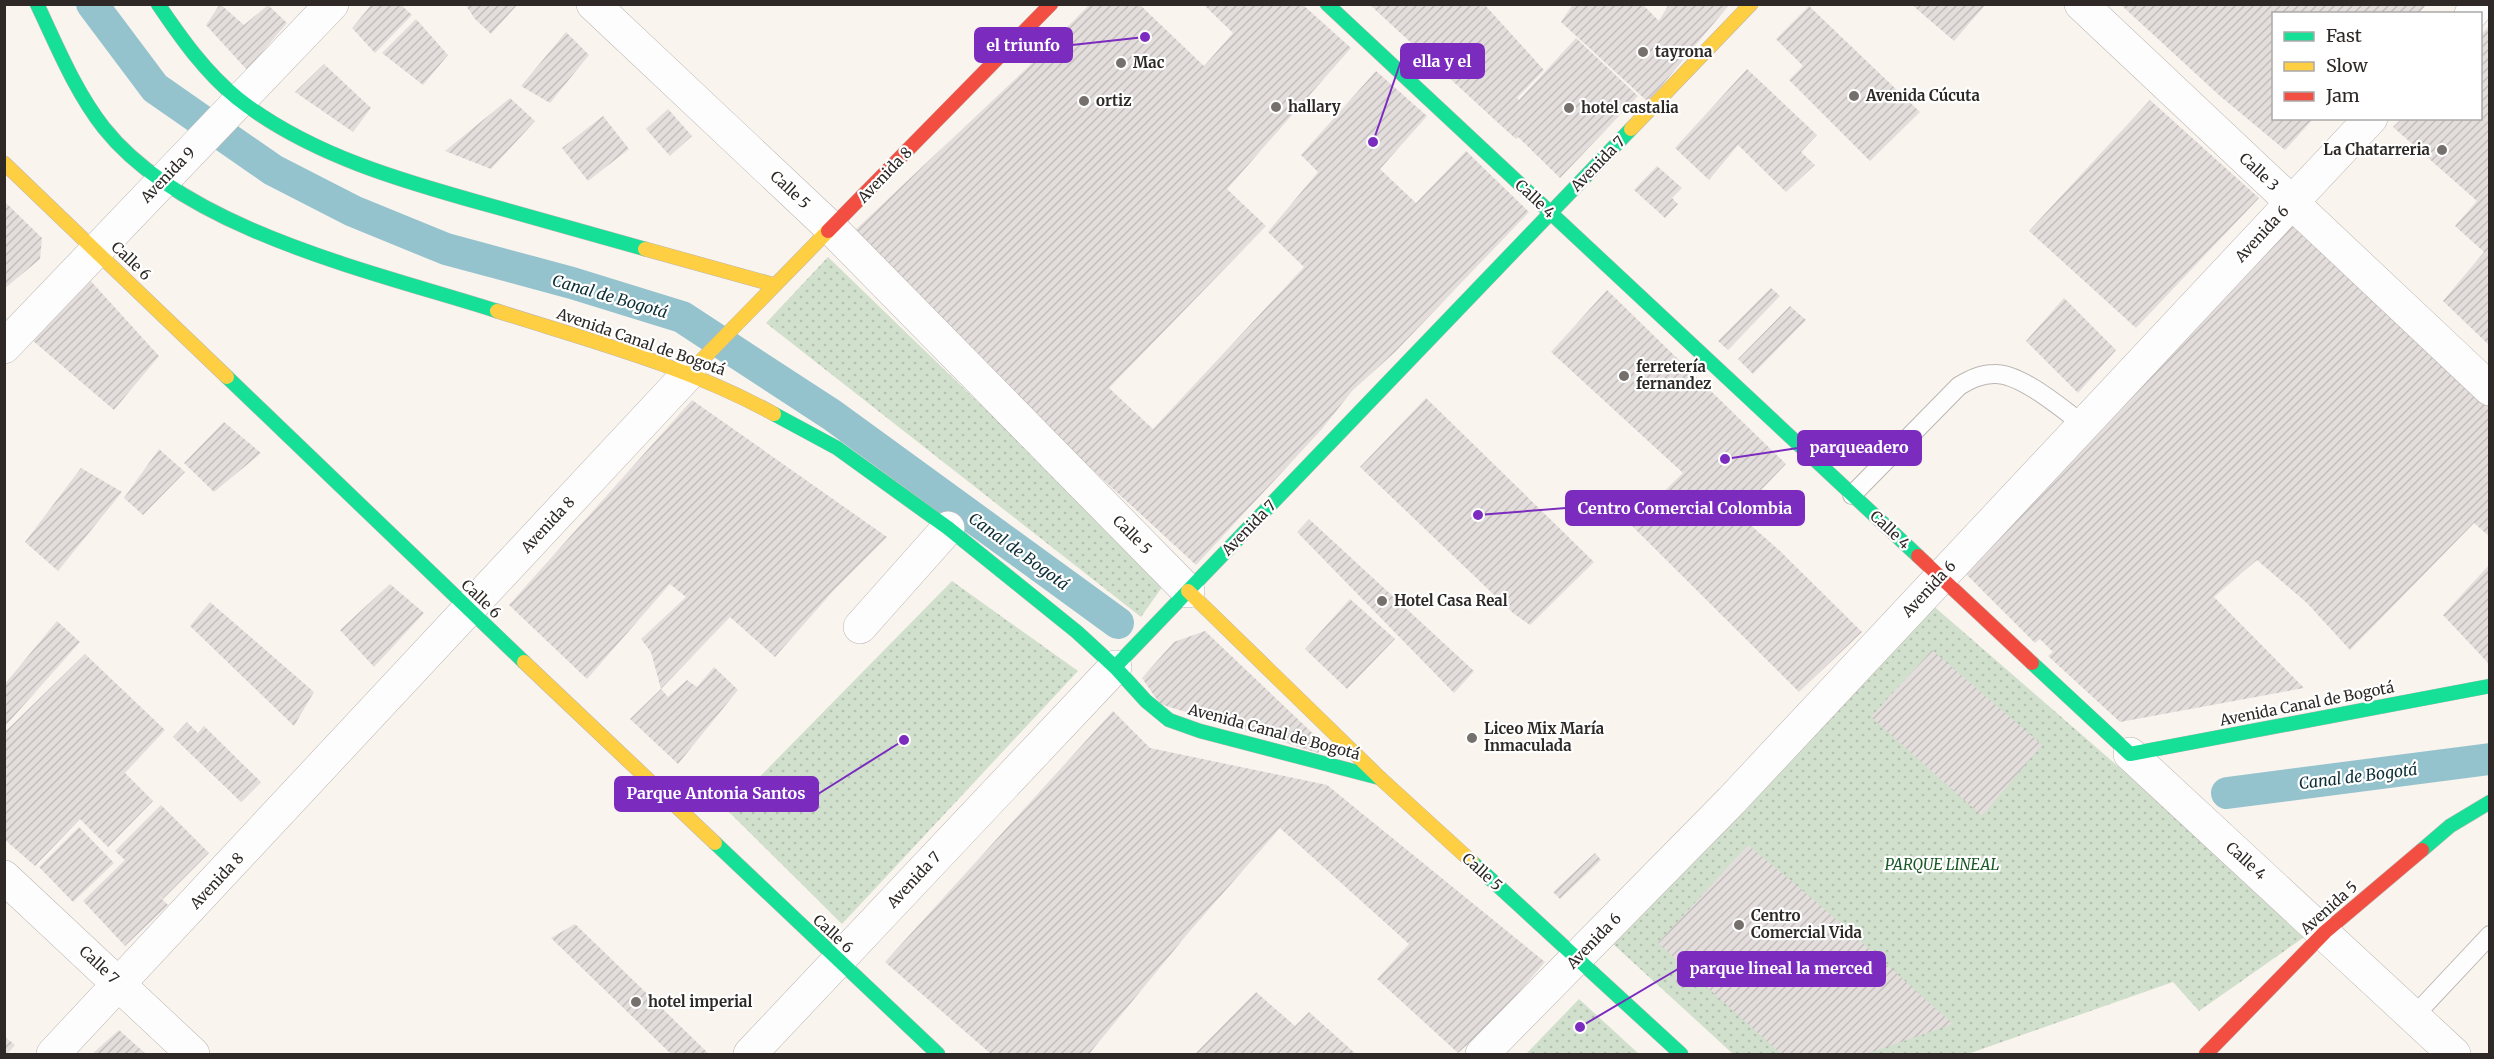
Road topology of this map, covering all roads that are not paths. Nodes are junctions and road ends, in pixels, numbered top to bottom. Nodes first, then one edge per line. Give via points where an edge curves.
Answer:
1 (37, 4) edge
2 (158, 4) edge
3 (332, 4) edge
4 (593, 4) edge
5 (1051, 4) edge
6 (1327, 4) edge
7 (1751, 4) edge
8 (2081, 4) edge
9 (230, 110) junction
10 (2369, 120) edge
11 (4, 163) edge
12 (160, 182) junction
13 (2291, 203) junction
14 (1551, 213) junction
15 (832, 229) junction
16 (96, 250) junction
17 (775, 285) junction
18 (4, 347) edge
19 (689, 373) junction
20 (2490, 389) edge
21 (2084, 424) junction
22 (1852, 495) junction
23 (948, 528) junction
24 (1940, 577) junction
25 (1188, 591) junction
26 (469, 610) junction
27 (860, 627) dead end
28 (1115, 667) junction
29 (2490, 686) edge
30 (2130, 754) junction
31 (1380, 778) junction
32 (2489, 802) edge
33 (4, 877) edge
34 (2325, 932) junction
35 (2490, 935) edge
36 (1577, 958) junction
37 (837, 961) junction
38 (120, 985) junction
39 (2414, 1016) junction
40 (53, 1054) edge
41 (193, 1054) edge
42 (750, 1054) edge
43 (938, 1054) edge
44 (1482, 1054) edge
45 (1680, 1054) edge
46 (2206, 1054) edge
47 (2454, 1054) edge

1 - 12 main road, Avenida Canal de Bogotá via 92,114
2 - 9 main road
3 - 9 street, Avenida 9
4 - 15 street, Calle 5
5 - 15 main road, Avenida 8
6 - 14 main road, Calle 4
7 - 14 main road, Avenida 7
8 - 13 street, Calle 3
9 - 12 street, Avenida 9
9 - 17 main road via 291,130 397,180
10 - 13 street, Avenida 6
11 - 16 main road, Calle 6
12 - 16 street, Avenida 9
12 - 19 main road, Avenida Canal de Bogotá via 214,214 295,246
13 - 20 street, Calle 3
13 - 21 street, Avenida 6
14 - 22 main road, Calle 4
14 - 25 main road, Avenida 7
15 - 17 main road, Avenida 8
15 - 25 street, Calle 5
16 - 18 street, Avenida 9
16 - 26 main road, Calle 6
17 - 19 main road, Avenida 8
19 - 23 main road, Avenida Canal de Bogotá via 751,400 837,448
19 - 26 street, Avenida 8
21 - 22 lane via 2022,381 1997,373 1977,376 1959,386
21 - 24 street, Avenida 6
22 - 24 main road, Calle 4
23 - 27 street
23 - 28 main road, Avenida Canal de Bogotá
24 - 30 main road, Calle 4
24 - 36 street, Avenida 6 via 1731,801
25 - 28 main road, Avenida 7
25 - 31 main road, Calle 5
26 - 37 main road, Calle 6
26 - 38 street, Avenida 8
28 - 31 main road, Avenida Canal de Bogotá via 1169,720 1200,732
28 - 37 street, Avenida 7
29 - 30 main road, Avenida Canal de Bogotá
30 - 34 street, Calle 4
31 - 36 main road, Calle 5
32 - 34 main road, Avenida 5 via 2450,826
33 - 38 street, Calle 7
34 - 39 street, Calle 4
34 - 46 main road, Avenida 5
35 - 39 lane
36 - 44 street, Avenida 6
36 - 45 main road, Calle 5
37 - 42 street, Avenida 7
37 - 43 main road, Calle 6
38 - 40 street, Avenida 8
38 - 41 street, Calle 7
39 - 47 street, Calle 4

